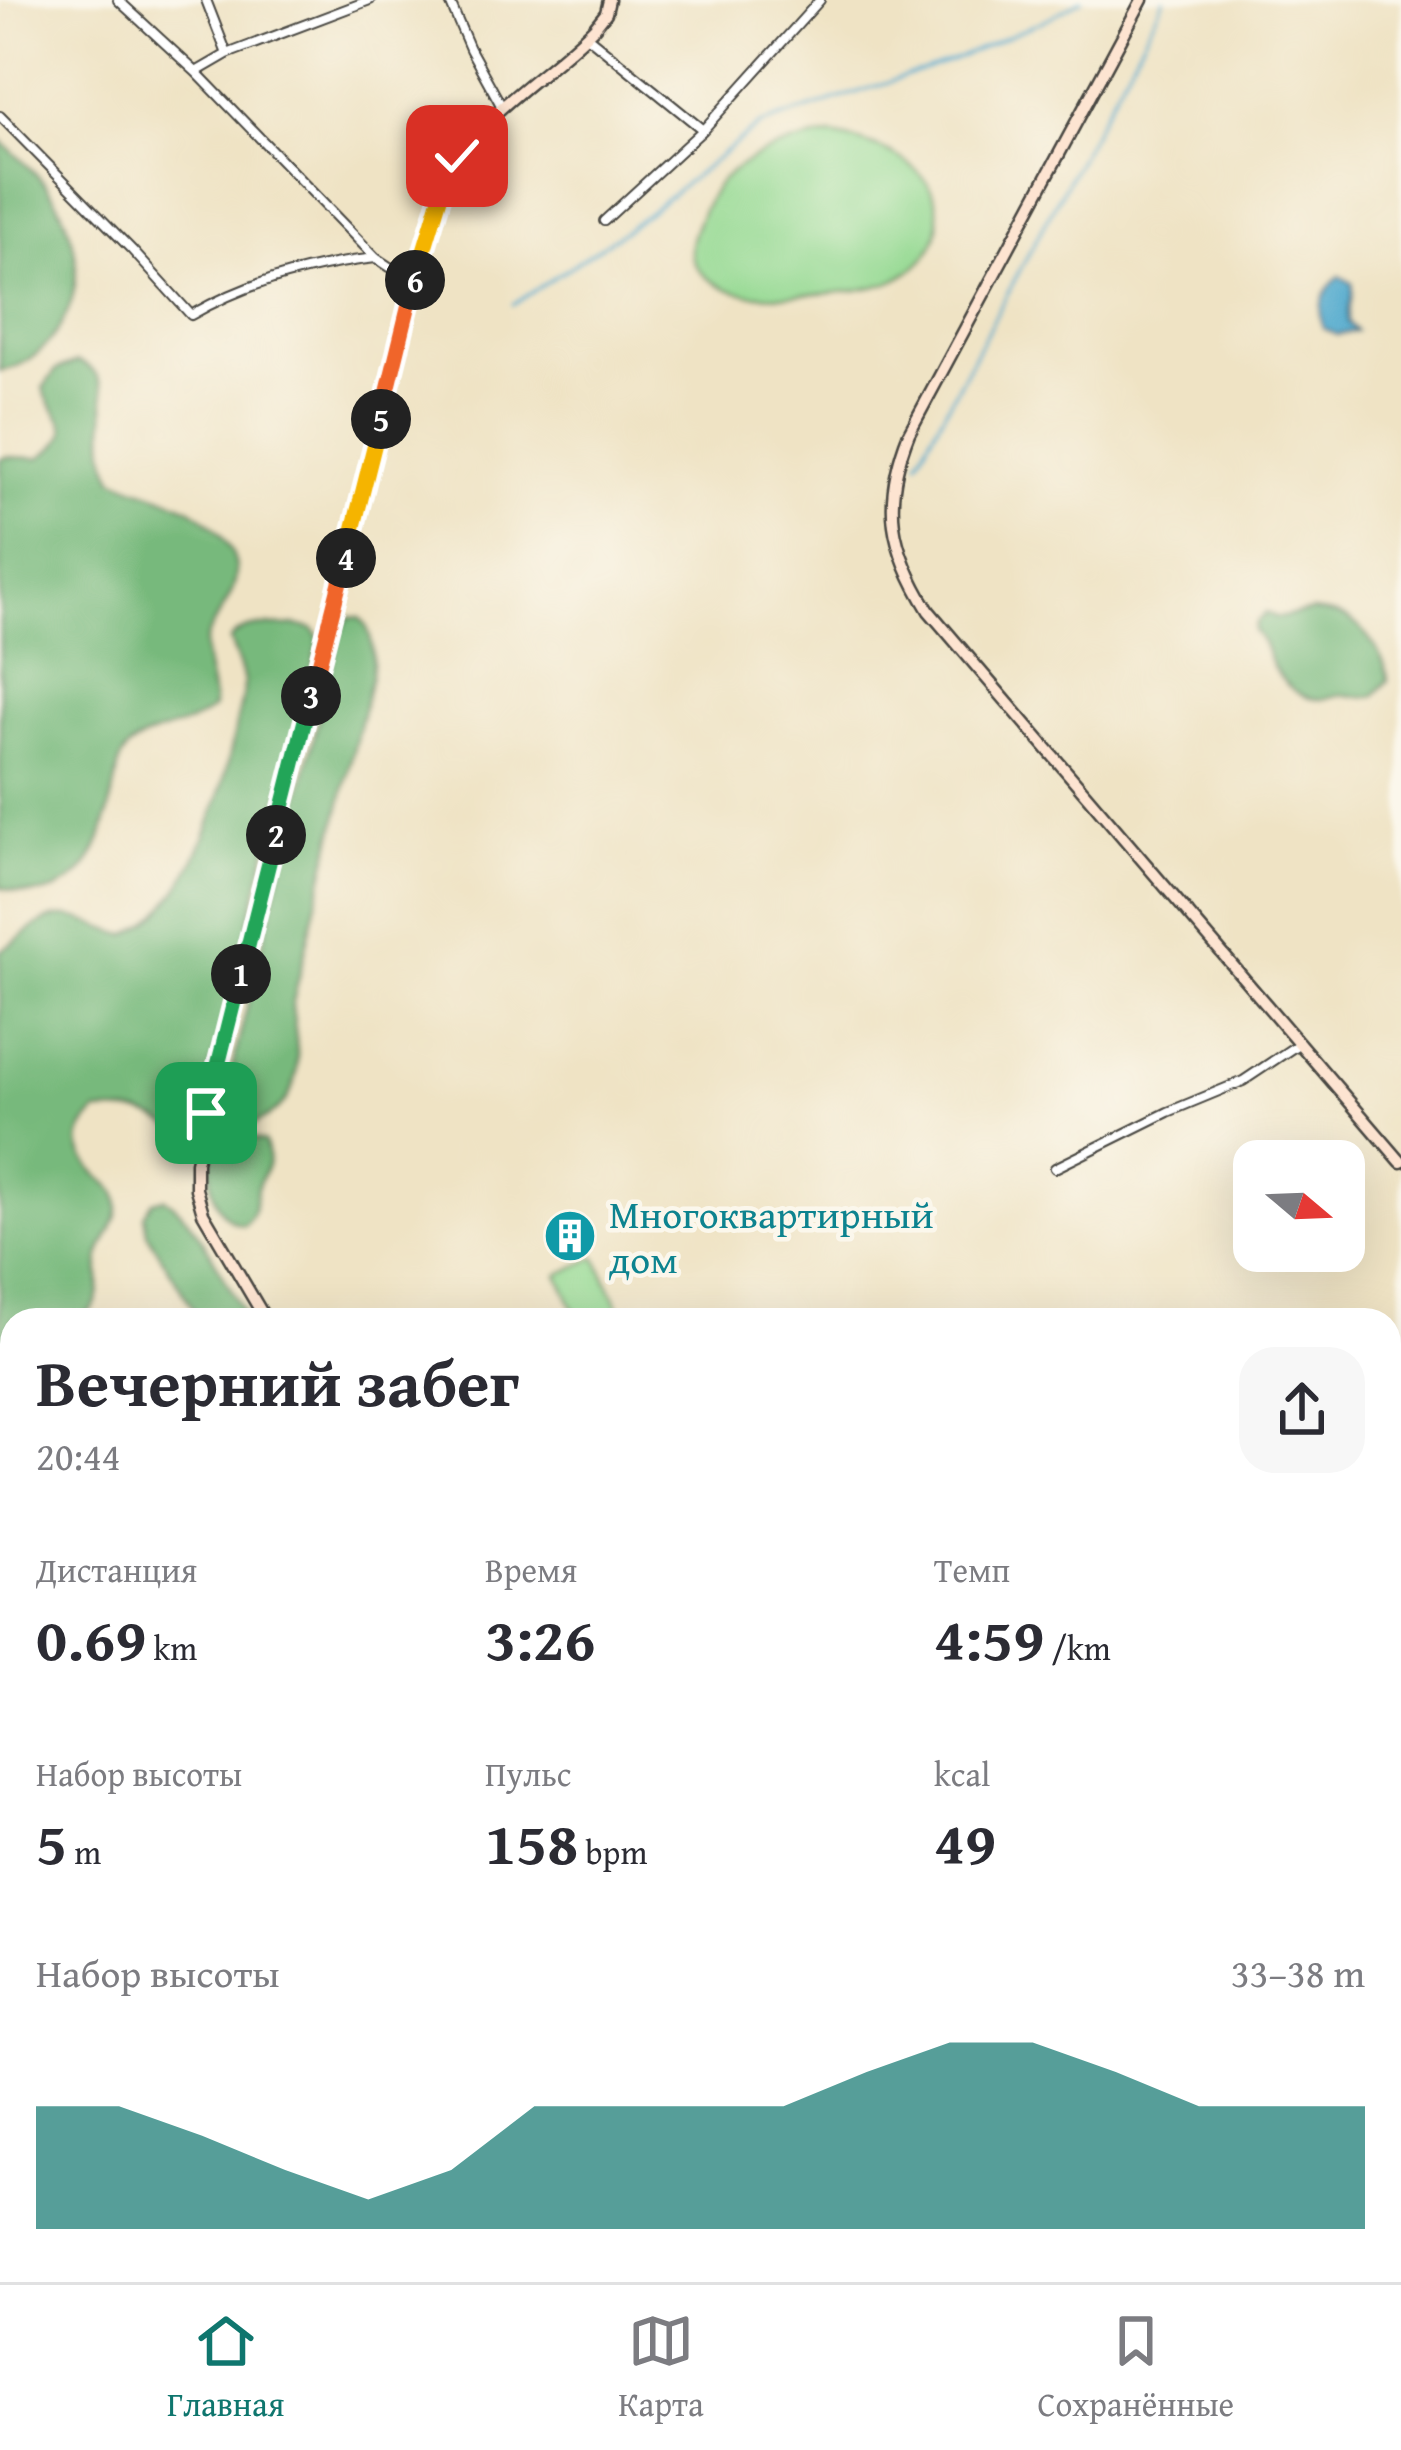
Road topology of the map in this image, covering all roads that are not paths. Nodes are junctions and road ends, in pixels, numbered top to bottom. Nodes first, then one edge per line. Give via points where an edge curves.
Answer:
1 (118, 0) edge
2 (206, 0) edge
3 (370, 0) edge
4 (449, 0) edge
5 (820, 0) edge
6 (609, 3) edge
7 (1138, 3) edge
8 (587, 36) junction
9 (227, 54) junction
10 (196, 71) junction
11 (502, 107) junction
12 (0, 116) edge
13 (703, 130) junction
14 (604, 220) dead end
15 (376, 258) junction
16 (414, 283) junction
17 (1300, 1042) junction
18 (1401, 1162) edge
19 (1054, 1168) dead end
20 (259, 1308) edge

1 - 10 street
2 - 9 street
3 - 9 street
4 - 11 street
5 - 13 street
6 - 8 street
7 - 17 street via 909,433 893,486 894,535 928,611
8 - 11 street
8 - 13 street
9 - 10 street
10 - 15 street
11 - 16 street via 449,168
12 - 15 street via 191,315 308,268
13 - 14 street
15 - 16 street
16 - 20 street via 196,1162 203,1213
17 - 18 street
17 - 19 street via 1243,1081

